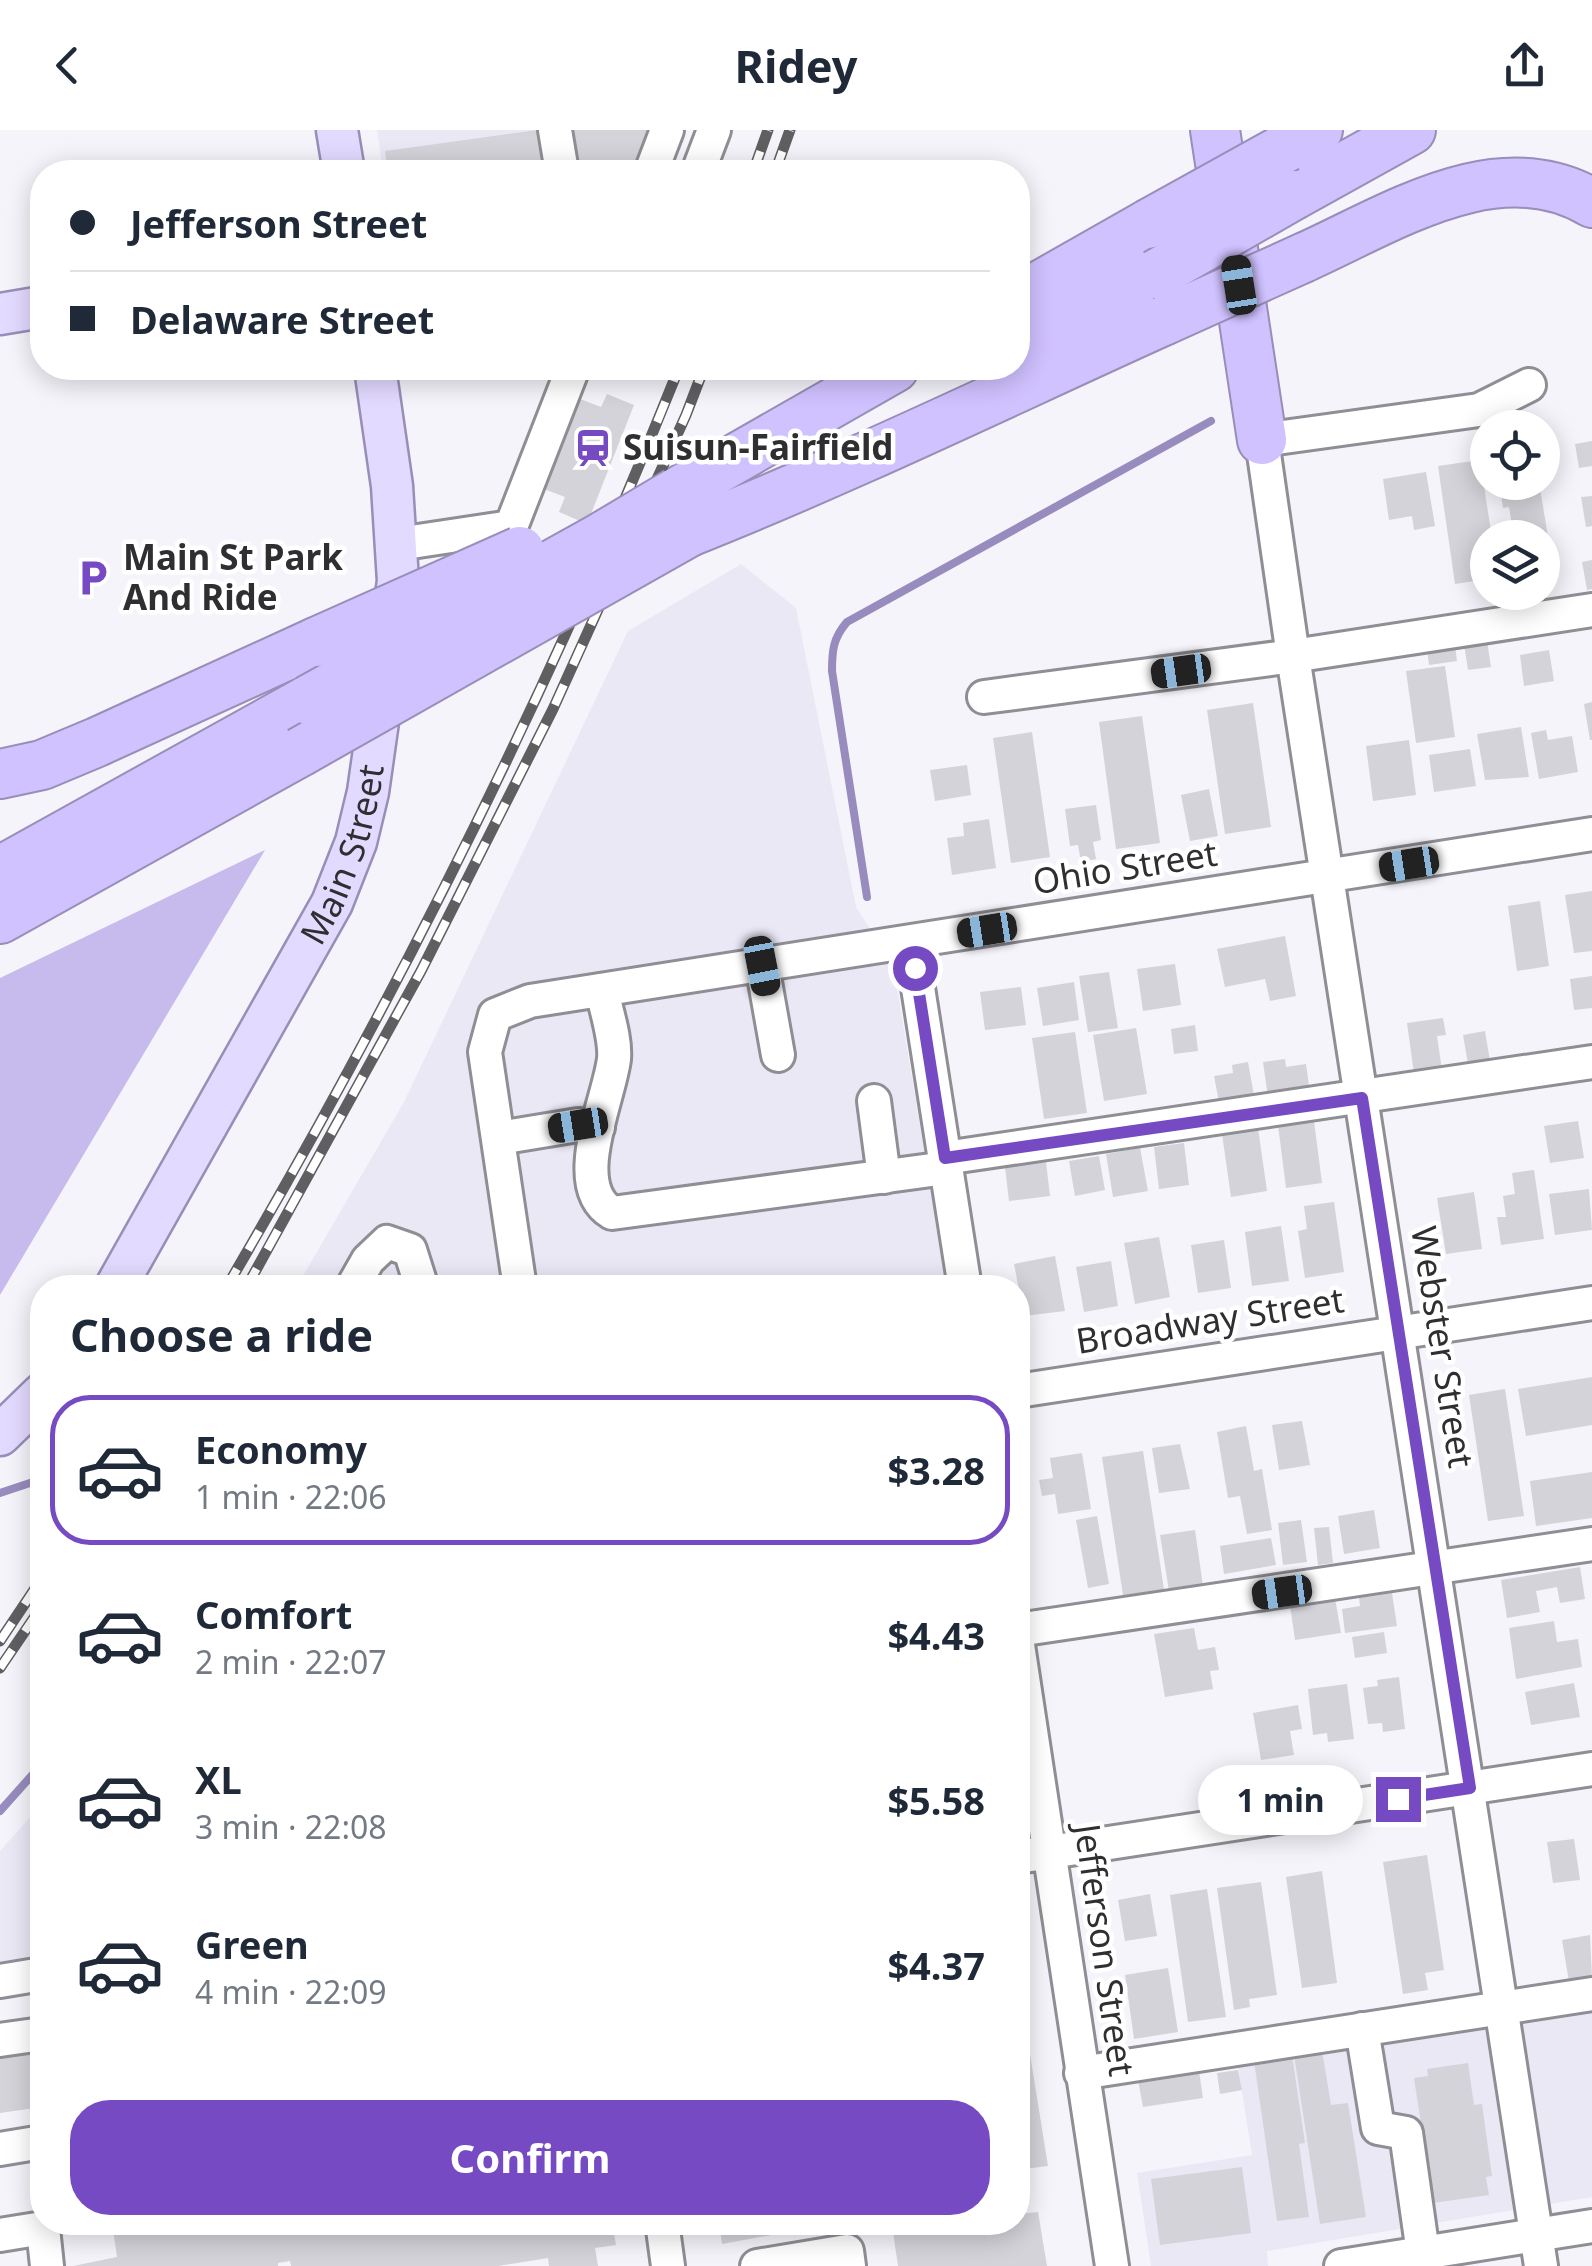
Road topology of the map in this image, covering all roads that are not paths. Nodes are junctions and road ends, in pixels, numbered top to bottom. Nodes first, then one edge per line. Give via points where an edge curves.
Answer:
1 (337, 130) edge
2 (556, 130) edge
3 (667, 130) edge
4 (714, 130) edge
5 (1215, 130) edge
6 (1412, 130) edge
7 (1302, 139) edge
8 (342, 160) edge
9 (560, 160) edge
10 (656, 160) edge
11 (703, 160) edge
12 (1592, 202) edge
13 (1030, 291) edge
14 (30, 309) edge
15 (0, 314) edge
16 (1030, 342) edge
17 (377, 380) edge
18 (568, 380) edge
19 (873, 380) edge
20 (964, 380) edge
21 (1529, 386) dead end
22 (1262, 440) junction
23 (812, 472) junction
24 (683, 512) junction
25 (398, 544) junction
26 (1592, 610) edge
27 (1293, 656) junction
28 (984, 697) dead end
29 (0, 774) edge
30 (1592, 834) edge
31 (0, 871) edge
32 (1327, 876) junction
33 (0, 919) edge
34 (911, 943) junction
35 (762, 966) junction
36 (602, 990) junction
37 (778, 1055) dead end
38 (1592, 1062) edge
39 (1362, 1098) junction
40 (874, 1101) dead end
41 (598, 1127) junction
42 (499, 1138) junction
43 (946, 1163) junction
44 (884, 1177) junction
45 (122, 1275) edge
46 (359, 1275) edge
47 (418, 1275) edge
48 (518, 1275) edge
49 (963, 1275) edge
50 (1592, 1303) edge
51 (1400, 1333) junction
52 (1030, 1389) edge
53 (30, 1405) edge
54 (0, 1434) edge
55 (1592, 1544) edge
56 (1435, 1569) junction
57 (1030, 1628) edge
58 (1592, 1769) edge
59 (1470, 1788) junction
60 (1030, 1812) edge
61 (1033, 1854) edge
62 (30, 1976) edge
63 (0, 1981) edge
64 (1592, 1994) edge
65 (1503, 2007) junction
66 (1362, 2029) junction
67 (30, 2036) edge
68 (0, 2040) edge
69 (1081, 2073) junction
70 (30, 2144) edge
71 (0, 2149) edge
72 (1592, 2226) edge
73 (30, 2228) edge
74 (0, 2234) edge
75 (44, 2235) edge
76 (664, 2235) edge
77 (1539, 2250) edge
78 (1414, 2258) edge
79 (1350, 2265) edge
80 (48, 2266) edge
81 (668, 2266) edge
82 (756, 2266) edge
83 (849, 2266) edge
84 (1112, 2266) edge

1 - 8 main road
2 - 9 street
3 - 10 street
4 - 11 street
5 - 22 highway
6 - 16 highway, bridge
7 - 13 highway, bridge
12 - 23 highway, bridge via 1554,186 1512,180 1470,187
14 - 15 main road
17 - 25 main road, Main Street
18 - 25 street via 511,528
19 - 24 highway via 821,409
20 - 23 highway
21 - 22 street via 1479,410
22 - 27 street, Webster Street
23 - 24 highway
24 - 29 highway, bridge via 592,519 97,742
24 - 31 highway, bridge via 598,539
24 - 33 highway, bridge via 300,752
25 - 45 main road, Main Street via 390,638 356,842 332,902
26 - 27 street
27 - 28 street
27 - 32 street, Webster Street
30 - 32 street, Ohio Street
32 - 34 street, Ohio Street
32 - 39 street, Webster Street
34 - 35 street, Ohio Street
34 - 43 street
35 - 36 street, Ohio Street
35 - 37 street
36 - 41 street via 615,1055
36 - 42 street, Ohio Street via 530,1001 494,1015 486,1052
38 - 39 street
39 - 43 street
39 - 51 street, Webster Street
40 - 44 street
41 - 42 street
41 - 44 street via 593,1184 612,1214
42 - 48 street
43 - 44 street
43 - 49 street
46 - 47 street via 387,1242 410,1250
50 - 51 street, Broadway Street
51 - 52 street, Broadway Street
51 - 56 street, Webster Street
53 - 54 main road
55 - 56 street
56 - 57 street
56 - 59 street, Webster Street
58 - 59 street
59 - 61 street
59 - 65 street, Webster Street
60 - 61 street, Jefferson Street
61 - 69 street, Jefferson Street
62 - 63 street
64 - 65 street
65 - 66 street
65 - 77 street, Webster Street
66 - 69 street
66 - 78 street via 1378,2128 1406,2133
67 - 68 street
69 - 84 street, Jefferson Street
70 - 71 street
72 - 77 street
73 - 74 street
75 - 80 street
76 - 81 street
77 - 78 street
78 - 79 street
82 - 83 street via 847,2251

